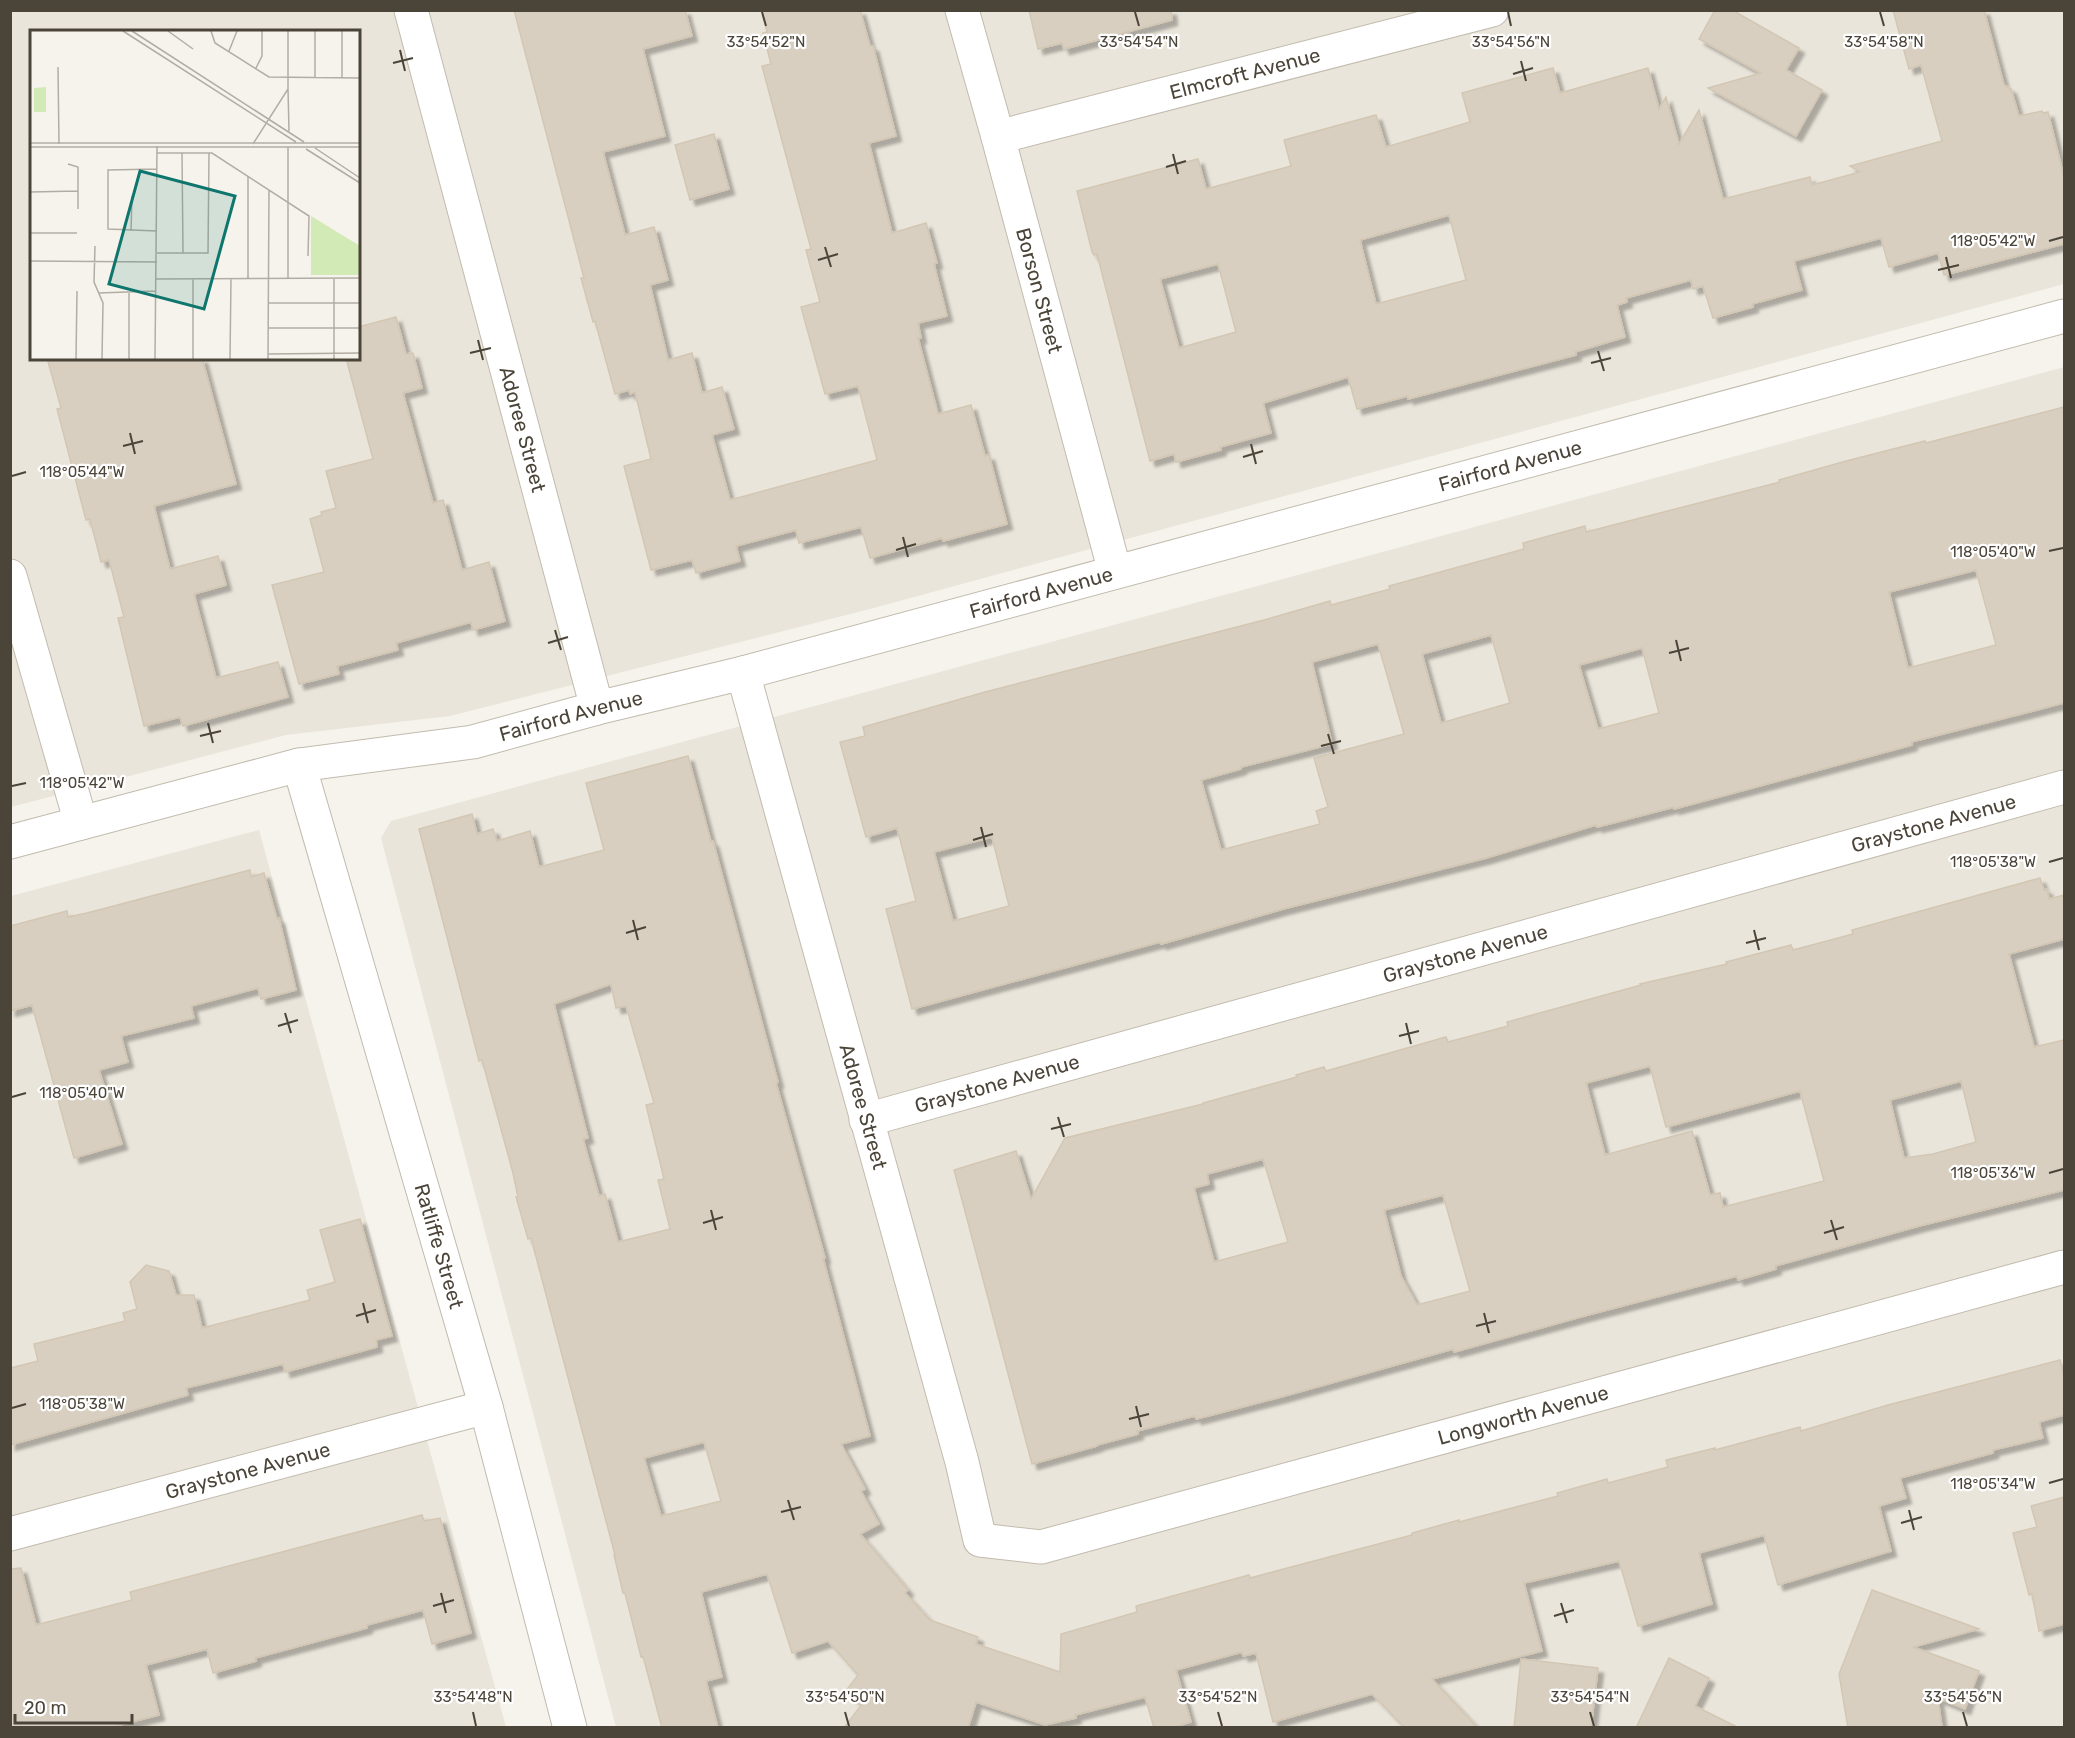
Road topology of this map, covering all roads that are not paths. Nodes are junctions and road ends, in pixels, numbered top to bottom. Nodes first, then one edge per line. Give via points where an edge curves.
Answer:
1 (411, 10) edge
2 (962, 10) edge
3 (1492, 10) edge
4 (998, 138) junction
5 (2064, 316) edge
6 (1114, 572) junction
7 (10, 576) edge
8 (743, 673) junction
9 (597, 708) junction
10 (299, 765) junction
11 (2064, 788) edge
12 (81, 823) junction
13 (10, 842) edge
14 (866, 1120) junction
15 (2064, 1268) edge
16 (486, 1407) junction
17 (10, 1534) edge
18 (980, 1540) joint
19 (570, 1728) edge

1 - 9 street, Adoree Street
2 - 4 street, Borson Street
3 - 4 street, Elmcroft Avenue
4 - 6 street, Borson Street
5 - 6 street, Fairford Avenue
6 - 8 street, Fairford Avenue
7 - 12 street
8 - 9 street, Fairford Avenue
8 - 14 street, Adoree Street
9 - 10 street, Fairford Avenue via 473,742
10 - 12 street, Fairford Avenue
10 - 16 street, Ratliffe Street
11 - 14 street, Graystone Avenue
12 - 13 street, Fairford Avenue
14 - 18 street, Adoree Street via 962,1462
15 - 18 street, Longworth Avenue via 1041,1547
16 - 17 street, Graystone Avenue
16 - 19 street, Ratliffe Street

